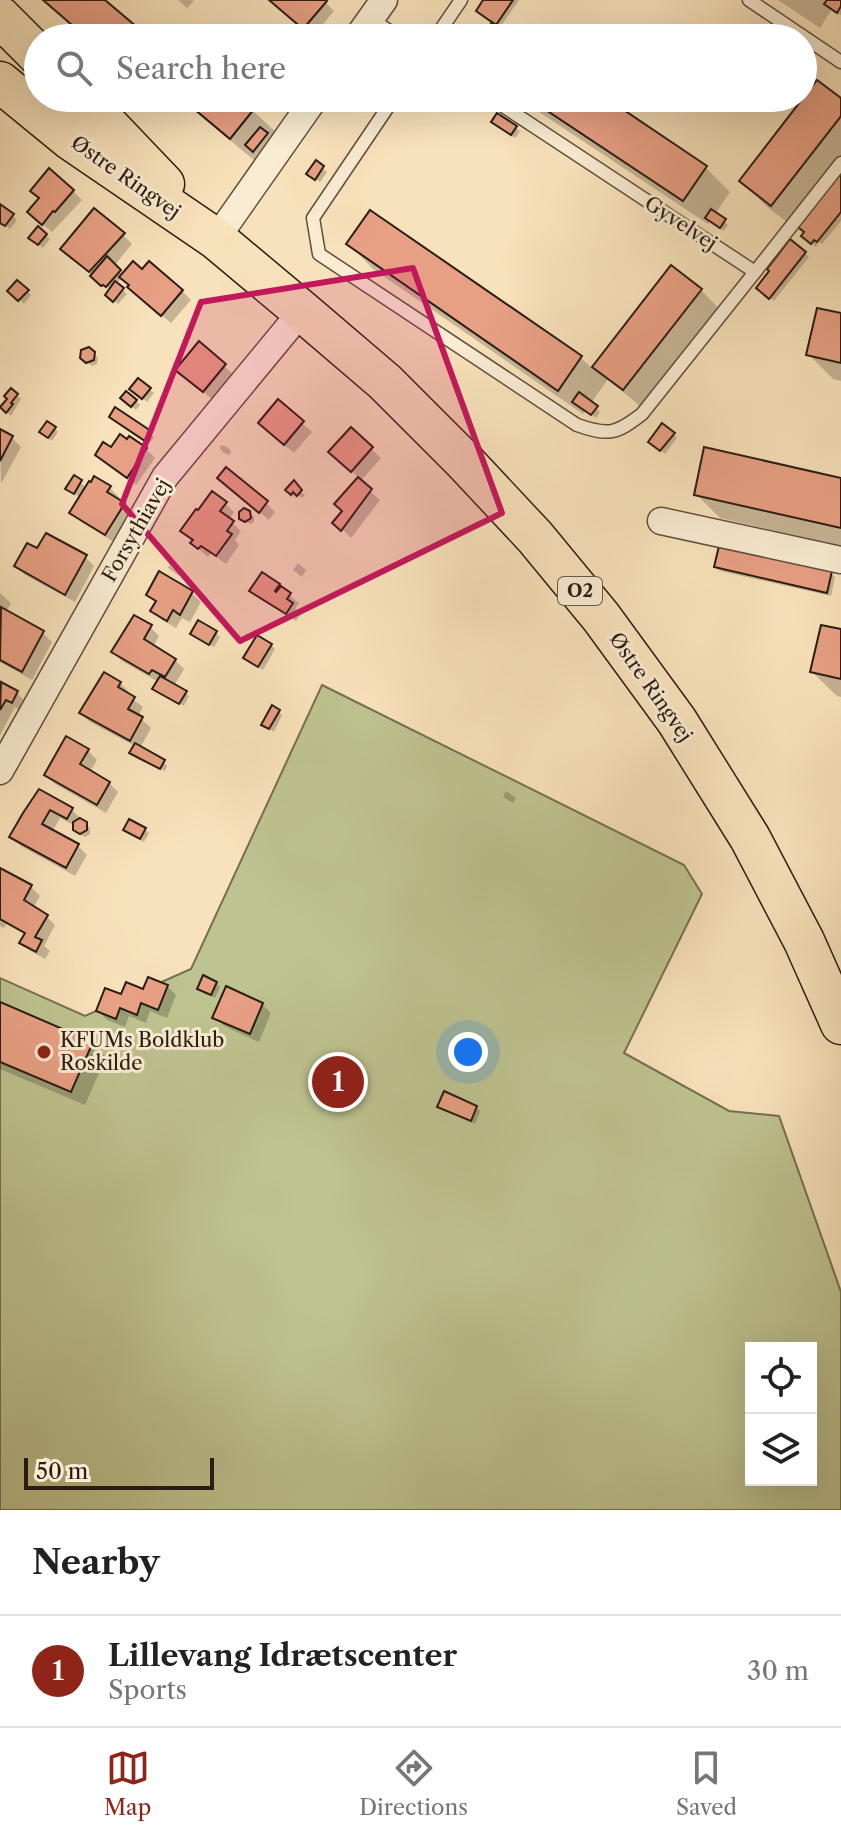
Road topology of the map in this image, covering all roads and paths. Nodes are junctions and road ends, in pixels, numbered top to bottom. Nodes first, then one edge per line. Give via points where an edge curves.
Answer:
1 (461, 0) edge
2 (749, 0) edge
3 (0, 17) edge
4 (445, 24) edge
5 (785, 24) edge
6 (24, 41) edge
7 (817, 46) edge
8 (0, 51) edge
9 (841, 62) edge
10 (24, 72) edge
11 (0, 82) edge
12 (24, 102) edge
13 (37, 112) edge
14 (69, 112) edge
15 (95, 112) edge
16 (305, 112) edge
17 (385, 112) edge
18 (512, 112) edge
19 (841, 163) edge
20 (152, 171) junction
21 (216, 239) junction
22 (755, 272) junction
23 (302, 311) junction
24 (661, 521) dead end
25 (841, 560) edge
26 (0, 771) edge
27 (841, 1024) edge

1 - 4 lane
2 - 5 lane
3 - 6 main road
7 - 9 lane
8 - 10 main road
11 - 12 main road, Østre Ringvej / O2
13 - 21 main road, Østre Ringvej / O2
14 - 20 main road
15 - 20 main road, Østre Ringvej / O2
16 - 21 street
17 - 22 lane via 313,218 319,254 577,425 599,432 622,429 642,414
18 - 22 lane, Gyvelvej
19 - 22 lane
20 - 21 main road, Østre Ringvej / O2
21 - 23 main road, Østre Ringvej / O2
23 - 26 street, Forsythiavej via 165,477
23 - 27 main road, Østre Ringvej / O2 via 385,382 463,460 601,617 677,721 750,838
24 - 25 street

